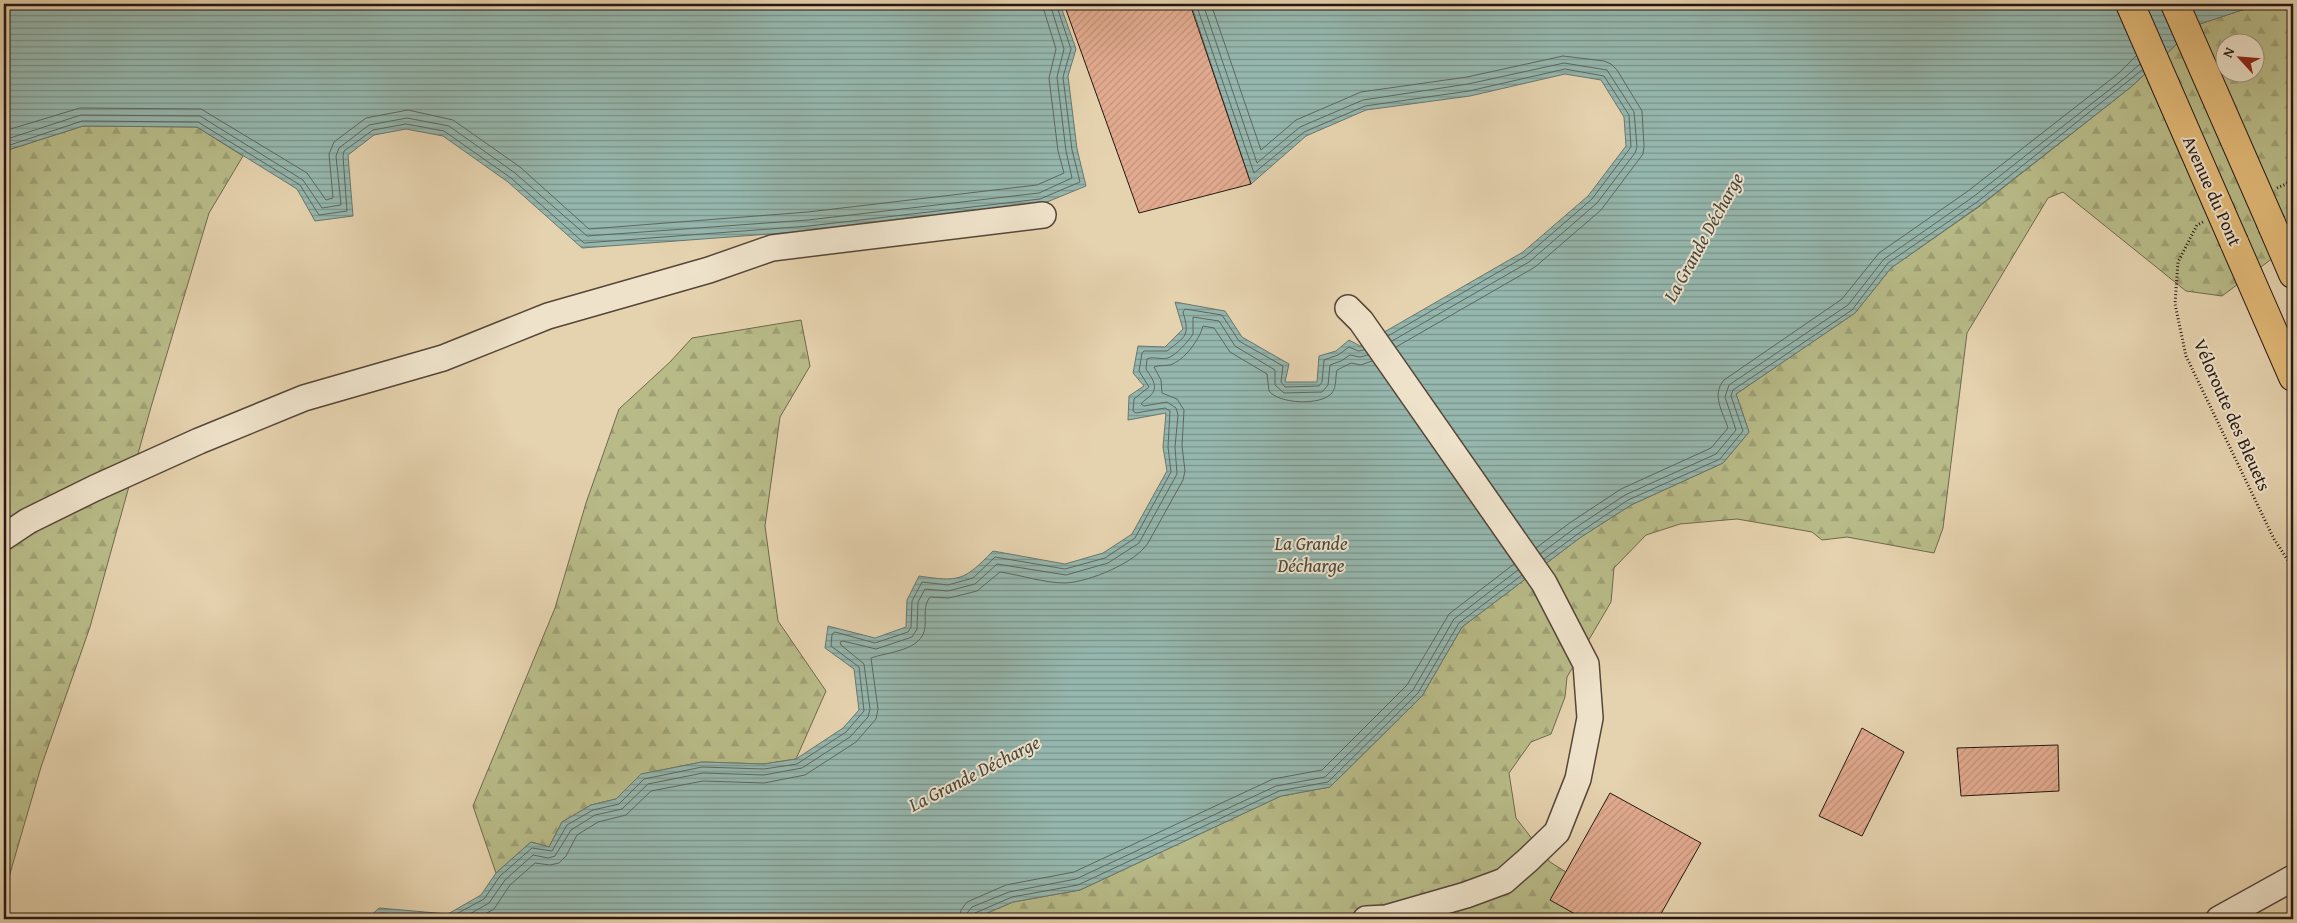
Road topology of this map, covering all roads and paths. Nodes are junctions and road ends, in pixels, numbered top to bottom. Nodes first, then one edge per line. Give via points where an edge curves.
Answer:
1 (2130, 4) edge
2 (2175, 4) edge
3 (2293, 181) edge
4 (2276, 189) dead end
5 (1043, 215) dead end
6 (2206, 221) dead end
7 (2293, 274) edge
8 (1348, 308) dead end
9 (2293, 377) edge
10 (4, 537) edge
11 (2293, 568) edge
12 (2293, 878) edge
13 (1366, 919) edge
14 (2219, 919) edge

1 - 9 main road, Avenue du Pont, bridge
2 - 7 main road, bridge
3 - 4 path
5 - 10 street via 772,248 709,270 548,316 443,358 304,398 95,488
6 - 11 path, Véloroute des Bleuets via 2197,225 2178,262 2176,304 2186,356 2274,539
8 - 13 street via 1361,321 1544,583 1586,664 1590,718 1578,779 1557,832 1504,881 1386,918
12 - 14 street

